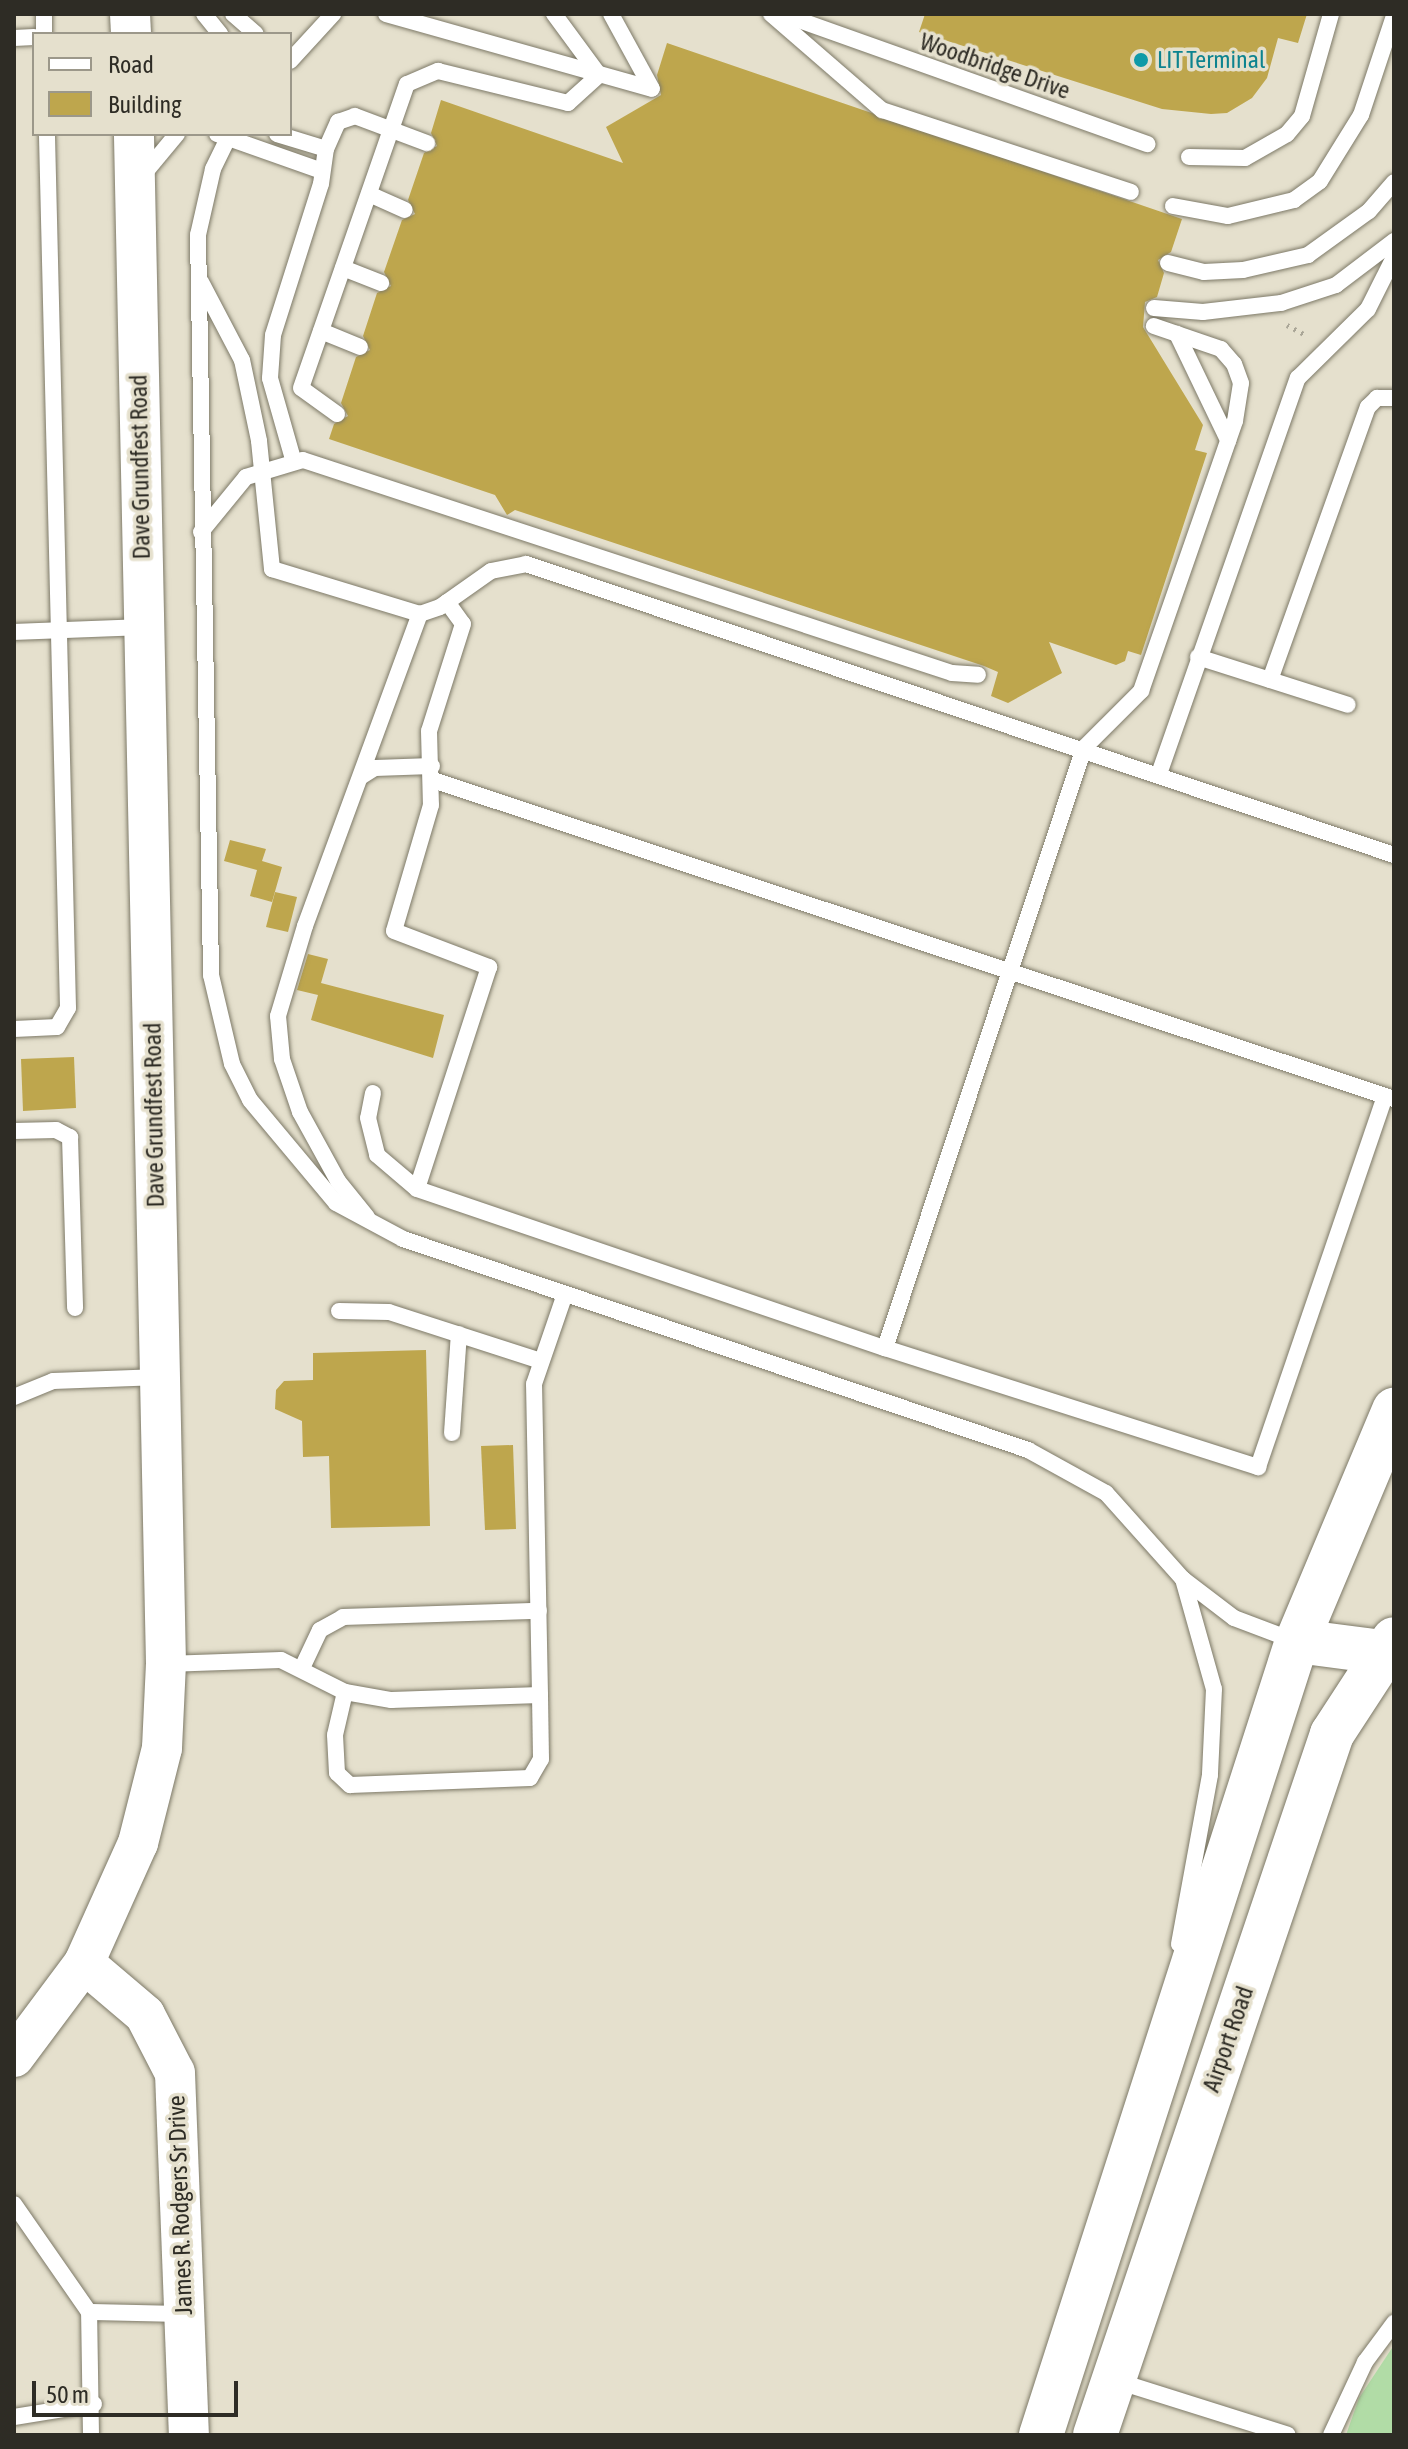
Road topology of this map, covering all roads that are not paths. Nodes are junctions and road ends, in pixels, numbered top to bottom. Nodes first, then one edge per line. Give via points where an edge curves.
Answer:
1 (204, 14) edge
2 (233, 14) edge
3 (386, 14) edge
4 (554, 14) edge
5 (611, 14) edge
6 (771, 14) edge
7 (782, 14) edge
8 (1331, 14) edge
9 (336, 15) edge
10 (1394, 16) edge
11 (218, 32) edge
12 (254, 32) edge
13 (292, 59) edge
14 (599, 75) junction
15 (390, 130) junction
16 (47, 136) edge
17 (134, 136) edge
18 (175, 136) edge
19 (225, 136) edge
20 (228, 136) edge
21 (284, 136) edge
22 (427, 143) dead end
23 (1148, 144) dead end
24 (326, 149) junction
25 (1189, 157) dead end
26 (322, 171) junction
27 (1394, 182) edge
28 (134, 190) junction
29 (1131, 192) dead end
30 (369, 194) junction
31 (1173, 206) dead end
32 (405, 210) dead end
33 (1394, 241) edge
34 (1394, 257) edge
35 (1168, 263) dead end
36 (343, 268) junction
37 (199, 277) junction
38 (381, 283) dead end
39 (1154, 308) dead end
40 (1154, 326) dead end
41 (321, 331) junction
42 (1177, 334) junction
43 (360, 347) dead end
44 (1394, 398) edge
45 (337, 414) dead end
46 (1228, 441) junction
47 (293, 459) junction
48 (262, 469) junction
49 (201, 532) junction
50 (447, 602) junction
51 (420, 614) junction
52 (143, 627) junction
53 (59, 630) junction
54 (14, 632) edge
55 (1198, 657) junction
56 (978, 675) dead end
57 (1270, 680) junction
58 (1348, 705) dead end
59 (1084, 748) junction
60 (432, 773) junction
61 (1159, 774) junction
62 (362, 776) junction
63 (1394, 855) edge
64 (1010, 971) junction
65 (14, 1029) edge
66 (373, 1093) dead end
67 (1390, 1098) edge
68 (14, 1131) edge
69 (417, 1189) junction
70 (373, 1225) junction
71 (565, 1294) junction
72 (75, 1308) dead end
73 (339, 1311) dead end
74 (459, 1334) junction
75 (885, 1348) junction
76 (541, 1361) junction
77 (160, 1377) junction
78 (16, 1392) edge
79 (1394, 1410) edge
80 (452, 1433) dead end
81 (1183, 1579) junction
82 (539, 1611) junction
83 (1297, 1641) junction
84 (1388, 1646) edge
85 (166, 1664) junction
86 (302, 1668) junction
87 (345, 1692) junction
88 (540, 1695) junction
89 (84, 1963) junction
90 (14, 2057) edge
91 (1148, 2106) junction
92 (14, 2204) edge
93 (89, 2312) junction
94 (184, 2314) junction
95 (1394, 2323) edge
96 (1113, 2379) junction
97 (94, 2404) junction
98 (14, 2417) edge
99 (91, 2435) edge
100 (189, 2435) edge
101 (1041, 2435) edge
102 (1095, 2435) edge
103 (1288, 2435) edge
104 (1331, 2435) edge

1 - 11 lane
2 - 12 lane
3 - 14 lane
4 - 14 lane
5 - 14 lane via 652,89
6 - 29 lane via 882,110
7 - 23 lane, Woodbridge Drive
8 - 25 lane via 1302,116 1287,134 1245,158
9 - 13 lane
10 - 31 lane via 1361,115 1320,181 1294,200 1228,216
14 - 15 lane via 568,103 438,71 407,84
15 - 22 lane
15 - 24 lane via 355,116 338,122
15 - 30 lane
16 - 53 lane
17 - 28 street, Dave Grundfest Road
18 - 28 lane
19 - 37 lane via 203,202
20 - 26 lane
21 - 24 lane
24 - 26 lane
26 - 47 lane via 273,335 270,378
27 - 35 lane via 1349,227 1308,255 1243,270 1204,272
28 - 52 street, Dave Grundfest Road
30 - 32 lane
30 - 36 lane
33 - 39 lane via 1336,285 1281,303 1203,312
34 - 55 lane via 1368,309 1298,378
36 - 38 lane
36 - 41 lane
37 - 48 lane via 242,360
37 - 49 lane
40 - 42 lane
41 - 43 lane
41 - 45 lane via 301,388
42 - 46 lane
42 - 46 lane via 1221,349 1234,364 1241,383
44 - 57 lane via 1377,398 1368,407
46 - 59 lane via 1141,691
47 - 48 lane
47 - 56 lane via 342,469 952,673
48 - 49 lane via 232,490
48 - 51 lane via 272,569
49 - 70 lane via 211,975 219,1023 250,1100 284,1145 336,1203
50 - 51 lane
50 - 59 lane via 491,571 526,564
50 - 60 lane via 463,624 429,731
51 - 62 lane
52 - 53 lane
52 - 77 street, Dave Grundfest Road
53 - 54 lane
53 - 65 lane via 68,1014 57,1027
55 - 57 lane
55 - 61 lane
57 - 58 lane
59 - 61 lane
59 - 64 lane
60 - 62 lane via 375,768
60 - 64 lane
60 - 69 lane via 394,931 489,967
61 - 63 lane
62 - 70 lane via 293,962 278,1036 300,1112 338,1181
64 - 67 lane
64 - 75 lane
66 - 69 lane via 368,1118 377,1155
67 - 75 lane via 1258,1467
68 - 72 lane via 56,1130 70,1137
69 - 75 lane
70 - 71 lane
71 - 76 lane
71 - 81 lane via 1028,1450 1106,1493
73 - 74 lane via 389,1312
74 - 76 lane
74 - 80 lane
76 - 82 lane via 534,1384
77 - 78 lane via 53,1381
77 - 85 street, Dave Grundfest Road
79 - 83 main road
81 - 83 lane via 1234,1618
81 - 91 lane via 1209,1660 1215,1735
82 - 86 lane via 343,1617 320,1630
82 - 88 lane
83 - 84 main road, Airport Road
83 - 91 main road
84 - 96 main road, Airport Road via 1332,1734
85 - 86 lane via 281,1660
85 - 89 street, Dave Grundfest Road via 162,1748 138,1843
86 - 87 lane
87 - 88 lane via 391,1700
87 - 88 lane via 336,1727 337,1773 350,1785 530,1778 541,1759
89 - 90 street, Dave Grundfest Road
89 - 94 street, James R. Rodgers Sr Drive via 145,2015 175,2073
91 - 101 main road
92 - 93 lane
93 - 94 lane
93 - 97 lane
94 - 100 street, James R. Rodgers Sr Drive
95 - 104 lane via 1365,2362
96 - 102 main road, Airport Road
96 - 103 lane
97 - 98 lane
97 - 99 lane

